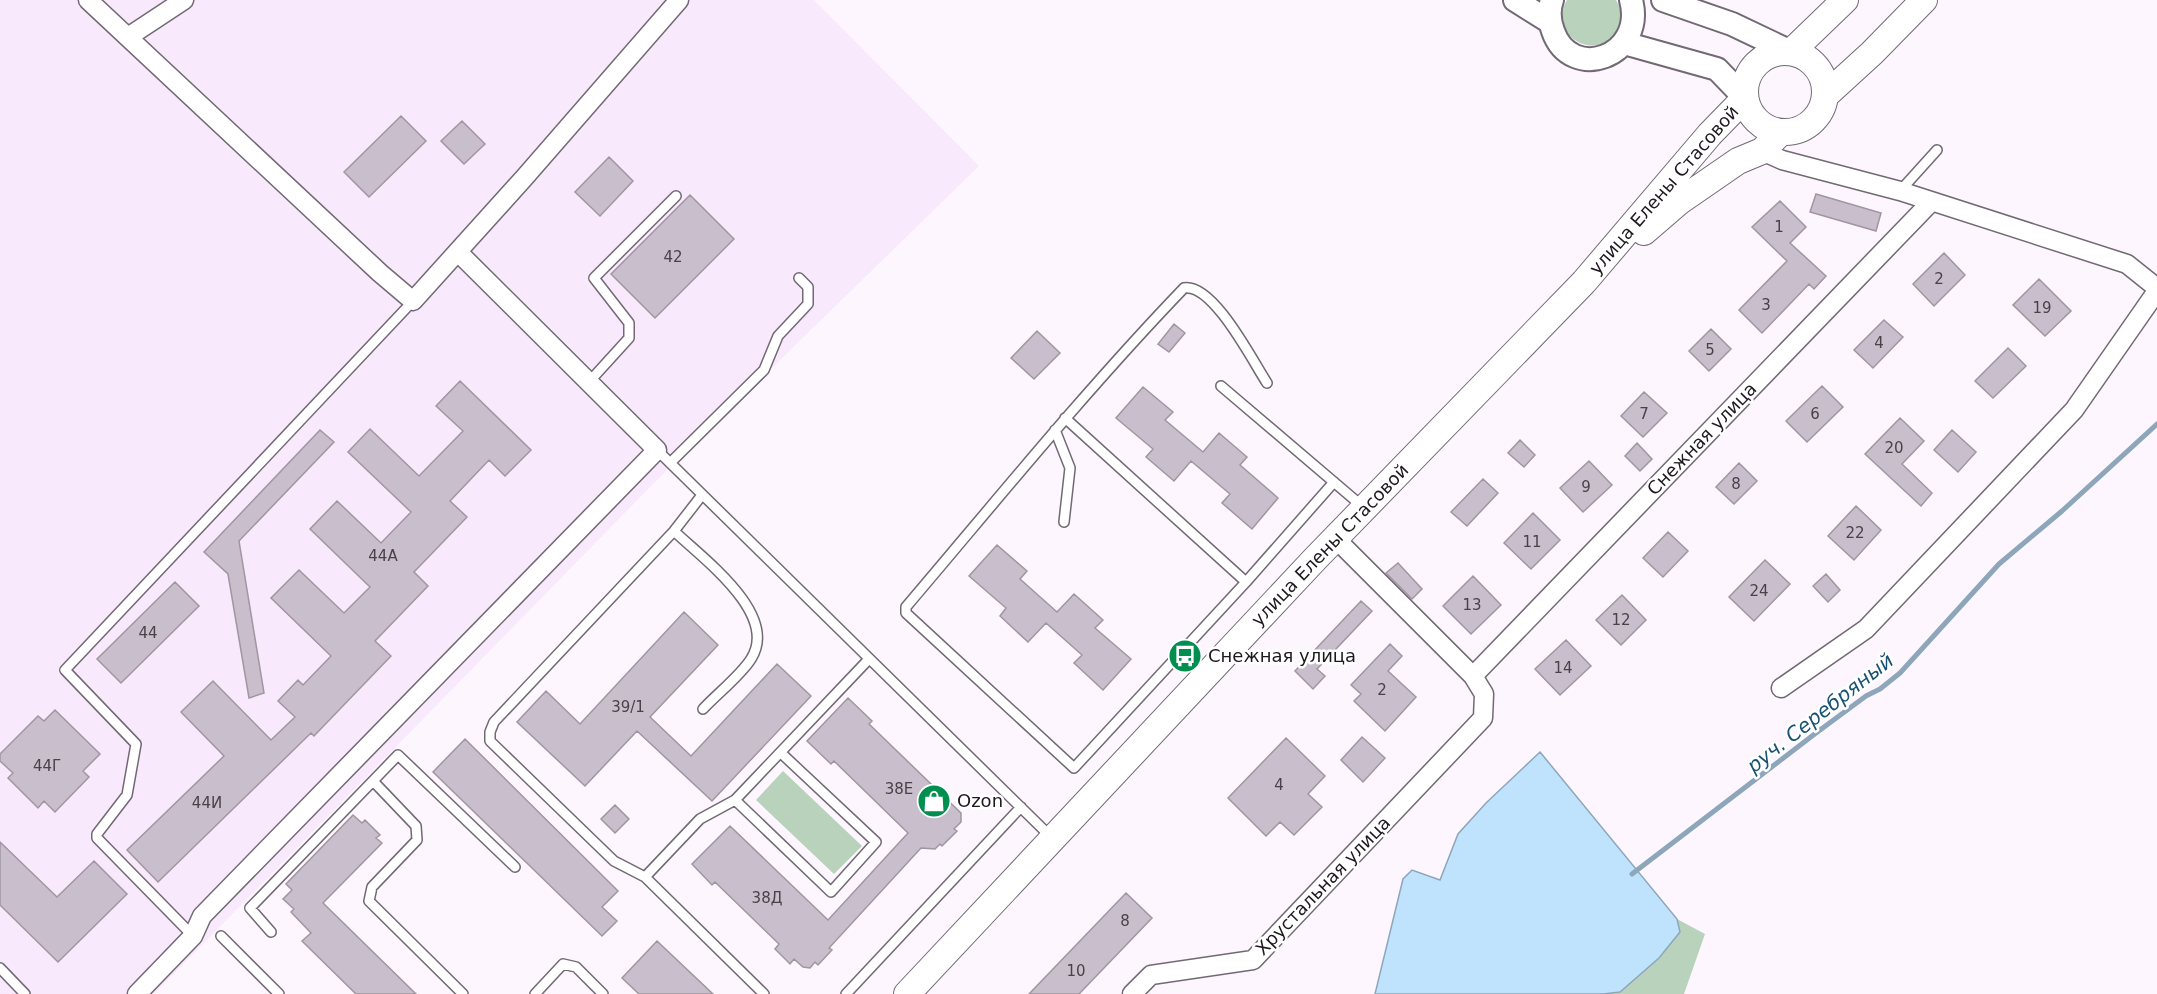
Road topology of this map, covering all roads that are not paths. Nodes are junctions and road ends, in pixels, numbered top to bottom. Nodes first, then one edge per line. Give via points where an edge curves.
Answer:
1 (88, 0) edge
2 (184, 0) edge
3 (679, 0) edge
4 (1515, 0) edge
5 (1552, 0) edge
6 (1631, 0) edge
7 (1663, 0) edge
8 (1845, 0) edge
9 (1924, 0) edge
10 (1550, 22) junction
11 (128, 37) junction
12 (1624, 43) junction
13 (1791, 52) junction
14 (1826, 95) junction
15 (1745, 98) junction
16 (1781, 132) junction
17 (1937, 150) dead end
18 (1762, 151) junction
19 (1900, 191) junction
20 (676, 196) dead end
21 (1931, 202) junction
22 (458, 252) junction
23 (799, 278) dead end
24 (1584, 282) junction
25 (2157, 290) edge
26 (413, 301) junction
27 (589, 381) junction
28 (1267, 382) dead end
29 (1221, 386) dead end
30 (1065, 418) junction
31 (1055, 430) junction
32 (664, 457) junction
33 (1334, 482) junction
34 (702, 495) junction
35 (1364, 508) junction
36 (1064, 522) dead end
37 (674, 531) junction
38 (1335, 538) junction
39 (1246, 582) junction
40 (869, 659) junction
41 (1473, 676) junction
42 (1781, 688) dead end
43 (704, 709) dead end
44 (781, 753) junction
45 (373, 782) junction
46 (735, 800) junction
47 (1021, 807) junction
48 (1053, 839) junction
49 (515, 867) dead end
50 (645, 877) junction
51 (271, 932) dead end
52 (193, 936) junction
53 (220, 936) dead end
54 (0, 968) edge
55 (25, 994) edge
56 (137, 994) edge
57 (279, 994) edge
58 (463, 994) edge
59 (535, 994) edge
60 (603, 994) edge
61 (764, 994) edge
62 (846, 994) edge
63 (907, 994) edge
64 (1132, 994) edge

1 - 11 street
2 - 11 street
3 - 22 street
4 - 10 street
5 - 10 street
6 - 12 street via 1633,27
7 - 13 street via 1732,24
8 - 13 main road
9 - 14 main road
10 - 12 street via 1556,40 1579,57 1607,56
11 - 26 street
12 - 15 street via 1717,69
13 - 14 main road via 1803,55 1817,67
13 - 15 main road via 1778,52 1756,63 1745,85
14 - 16 main road via 1823,108 1811,123
15 - 16 main road via 1757,121
15 - 24 main road, улица Елены Стасовой
16 - 18 main road, улица Елены Стасовой
17 - 19 lane
18 - 19 street via 1782,160
18 - 24 main road, улица Елены Стасовой via 1738,161 1680,201
19 - 21 street
20 - 27 lane via 594,278 628,323 629,338
21 - 25 street via 2127,264
21 - 41 street, Снежная улица
22 - 26 street
22 - 27 street
23 - 32 lane via 808,287 808,304 778,336 764,370
24 - 35 main road, улица Елены Стасовой
25 - 42 street via 2074,410 1866,629
26 - 52 lane via 65,670 136,744 127,795 97,838
27 - 32 street
28 - 30 lane via 1222,312 1207,297 1190,287 1184,288
29 - 33 lane
30 - 31 lane
30 - 39 lane
31 - 36 lane via 1070,468
31 - 39 lane via 906,607 906,613 1074,768
32 - 34 lane
32 - 52 street via 202,916
33 - 35 lane
33 - 39 lane
34 - 37 lane
34 - 40 lane
35 - 38 main road, улица Елены Стасовой
37 - 43 lane via 734,588 758,629 751,659
37 - 50 lane via 494,723 490,732 490,741 614,861
38 - 41 street
38 - 48 main road, улица Елены Стасовой
40 - 44 lane
40 - 47 lane
41 - 64 street, Хрустальная улица via 1484,694 1483,718 1253,960 1151,975
44 - 46 lane
44 - 46 lane via 876,842 831,892
45 - 49 lane via 398,755
45 - 51 lane via 250,908
45 - 58 lane via 416,826 417,840 372,887 369,901
46 - 50 lane via 700,819
47 - 48 lane
47 - 62 lane
48 - 63 main road, улица Елены Стасовой
50 - 61 lane
52 - 56 street
53 - 57 lane
54 - 55 lane
59 - 60 lane via 563,964 576,967

